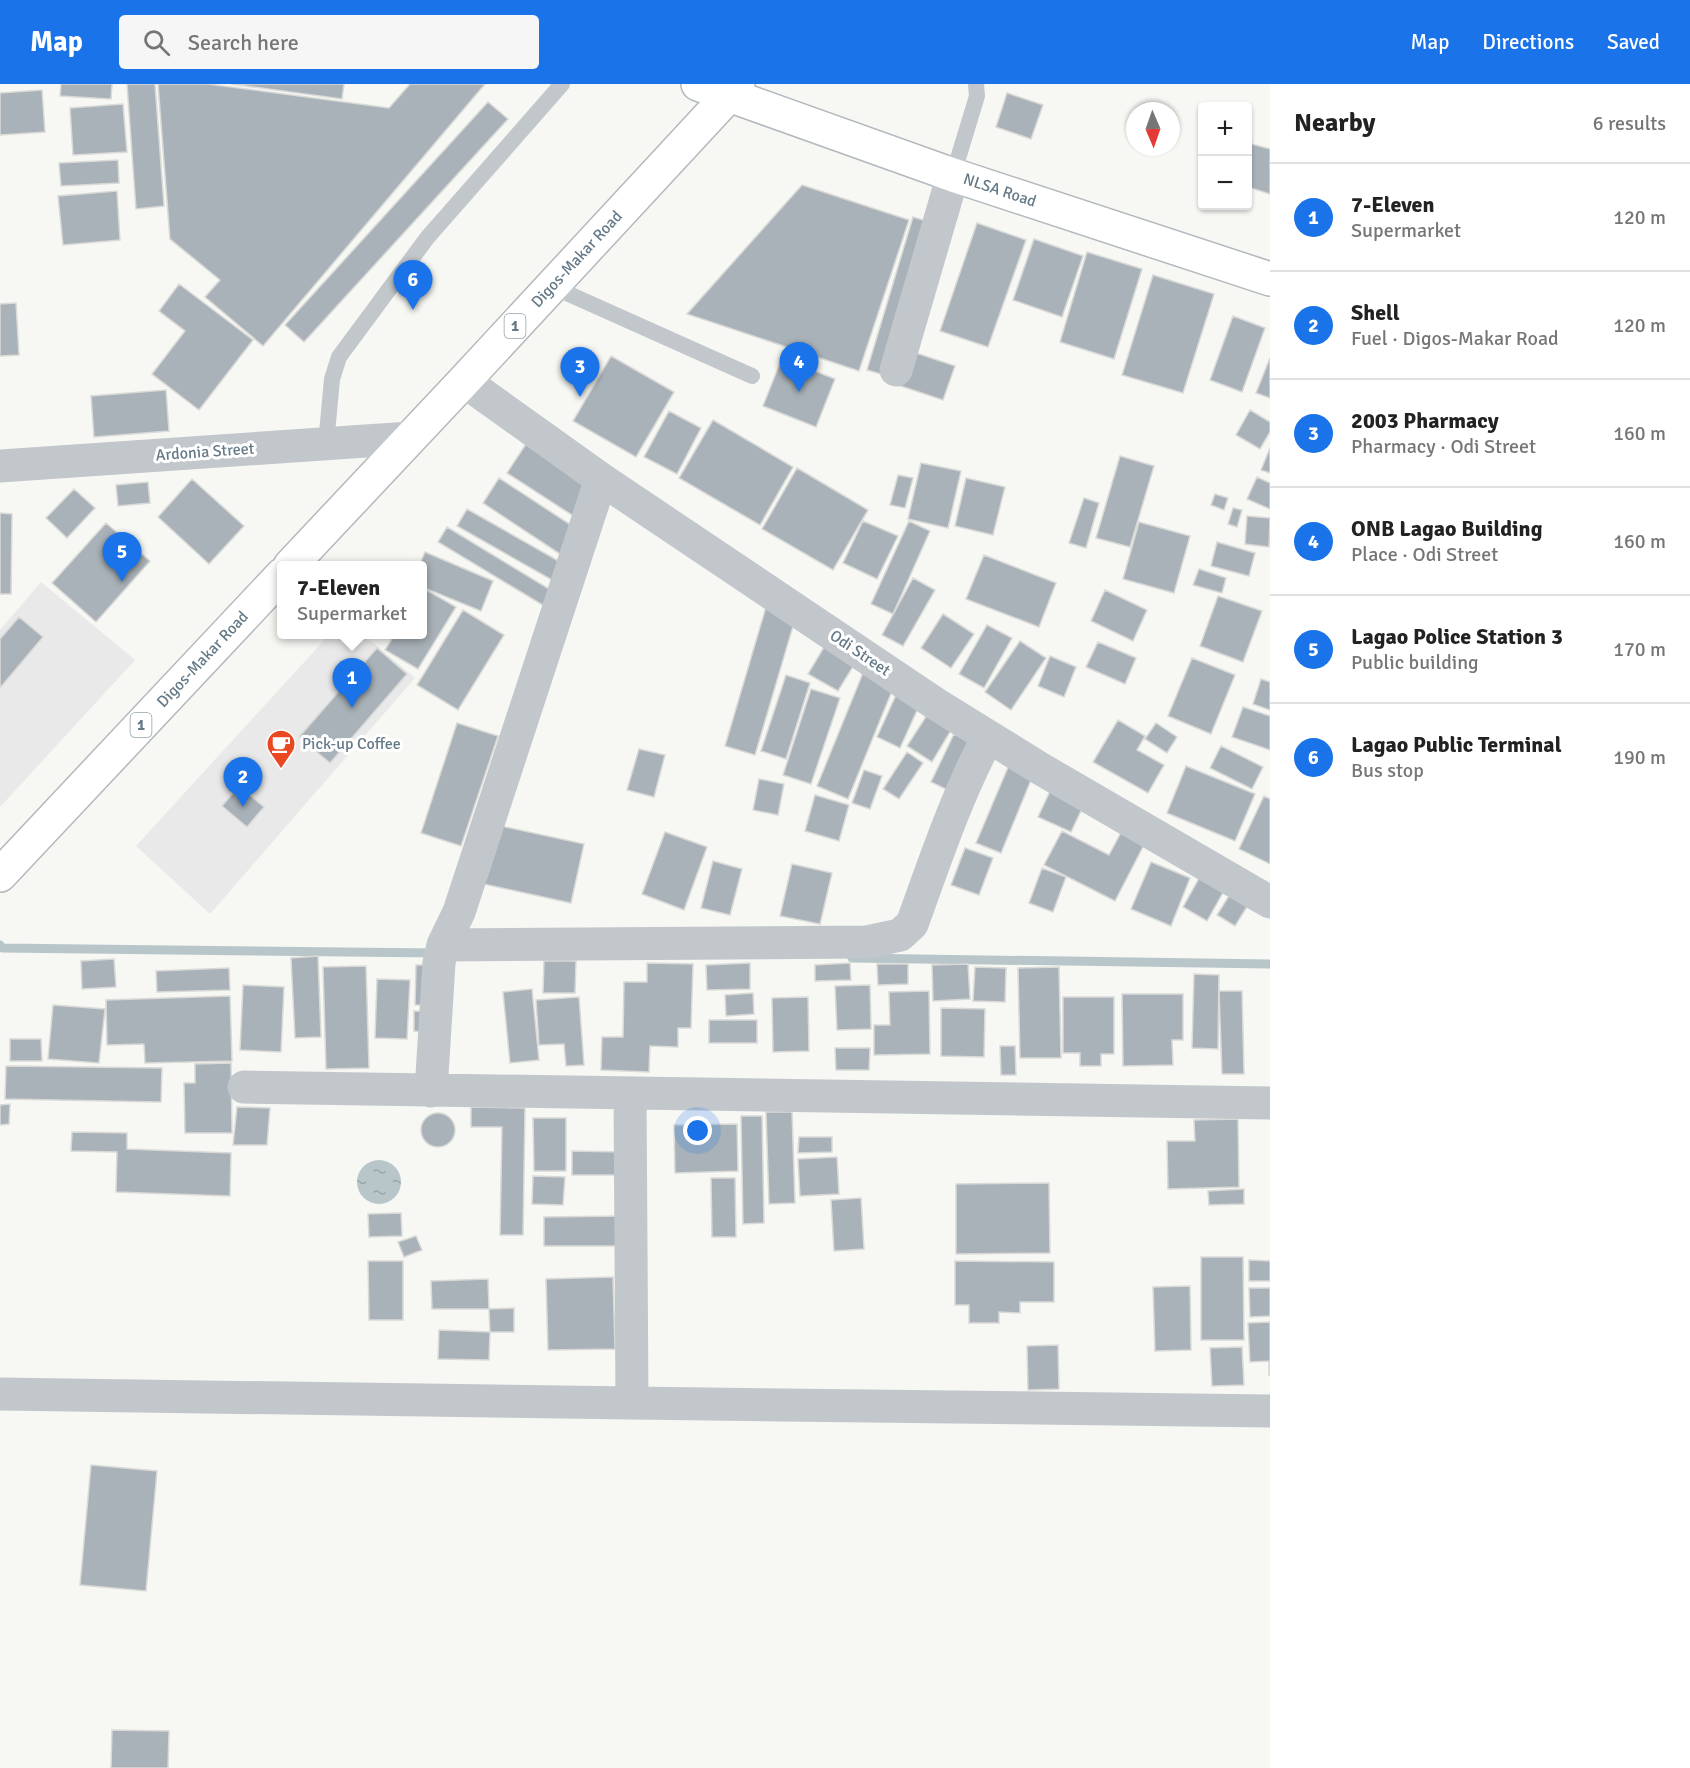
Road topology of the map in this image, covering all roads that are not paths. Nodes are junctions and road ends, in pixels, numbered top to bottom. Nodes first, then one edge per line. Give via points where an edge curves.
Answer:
1 (562, 84) edge
2 (698, 84) edge
3 (976, 84) edge
4 (734, 89) edge
5 (953, 175) junction
6 (1270, 279) edge
7 (551, 286) junction
8 (896, 370) dead end
9 (752, 376) dead end
10 (464, 381) junction
11 (410, 438) junction
12 (326, 444) junction
13 (0, 466) edge
14 (601, 479) junction
15 (295, 561) edge
16 (277, 580) edge
17 (988, 737) junction
18 (0, 875) edge
19 (1270, 902) edge
20 (443, 945) junction
21 (244, 1087) dead end
22 (431, 1091) junction
23 (630, 1094) junction
24 (1270, 1103) edge
25 (0, 1394) edge
26 (632, 1403) junction
27 (1270, 1411) edge

1 - 12 lane via 427,238 339,357 332,379
2 - 4 main road, NLSA Road
3 - 5 lane via 977,96
4 - 5 main road, NLSA Road
4 - 7 main road, Digos-Makar Road / 1
5 - 6 main road, NLSA Road
5 - 8 street
7 - 9 lane
7 - 10 main road, Digos-Makar Road / 1
10 - 11 main road, Digos-Makar Road / 1
10 - 14 street, Odi Street
11 - 12 street, Ardonia Street
11 - 15 main road, Digos-Makar Road / 1
12 - 13 street, Ardonia Street
14 - 17 street, Odi Street
14 - 20 street via 459,912
16 - 18 main road, Digos-Makar Road / 1
17 - 19 street, Odi Street
17 - 20 street via 951,818 912,924 900,935 867,942
20 - 22 street
21 - 22 street
22 - 23 street
23 - 24 street
23 - 26 street
25 - 26 street
26 - 27 street

